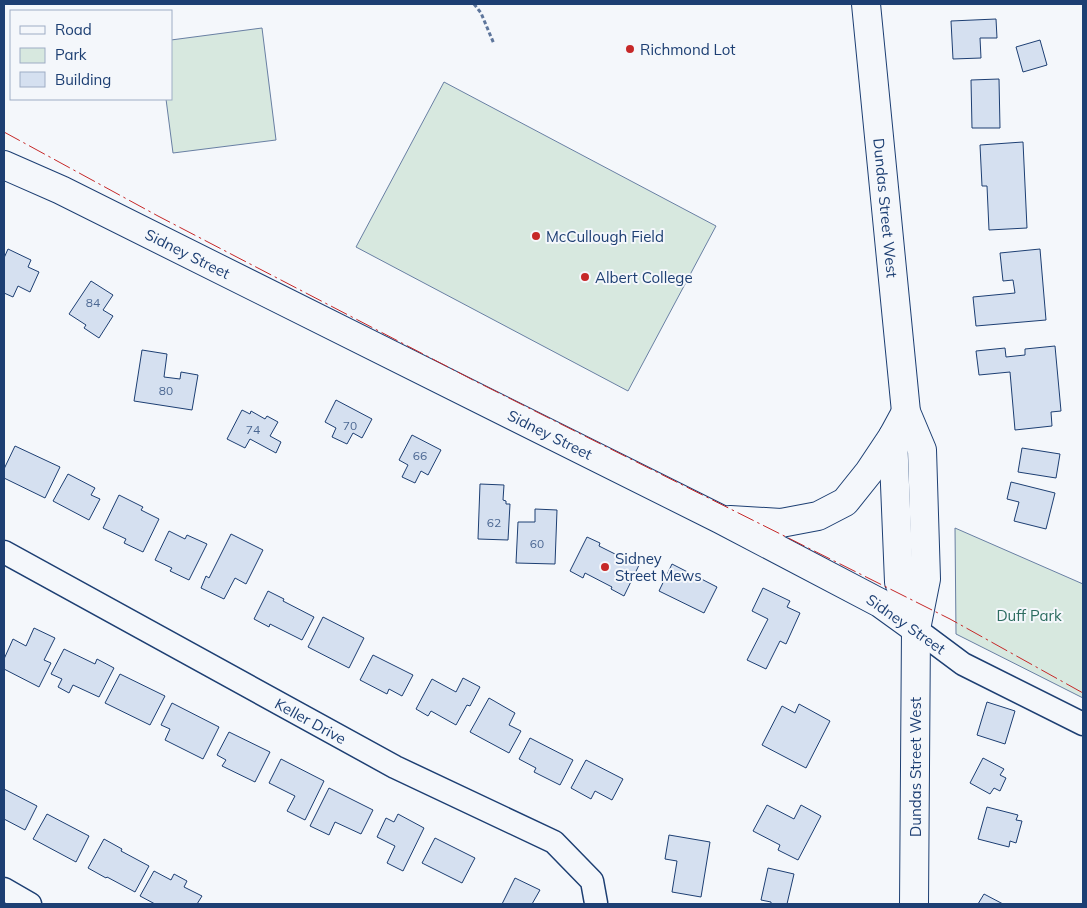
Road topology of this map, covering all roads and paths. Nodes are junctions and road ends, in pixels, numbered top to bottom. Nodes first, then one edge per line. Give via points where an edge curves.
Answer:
1 (474, 4) edge
2 (866, 4) edge
3 (494, 44) dead end
4 (4, 165) edge
5 (906, 412) junction
6 (893, 436) junction
7 (720, 519) junction
8 (4, 552) edge
9 (916, 629) junction
10 (1083, 724) edge
11 (4, 889) edge
12 (30, 904) edge
13 (596, 904) edge
14 (914, 904) edge

1 - 3 path
2 - 5 main road, Dundas Street West
4 - 7 main road, Sidney Street via 61,190
5 - 6 main road
5 - 9 main road, Dundas Street West via 922,450 926,579
6 - 7 main road via 845,502 818,516 781,523
6 - 9 main road, Dundas Street West via 899,582
7 - 9 main road, Sidney Street via 880,603
8 - 13 street, Keller Drive via 395,767 554,842 592,881
9 - 10 street, Sidney Street via 963,664
9 - 14 main road, Dundas Street West
11 - 12 street

